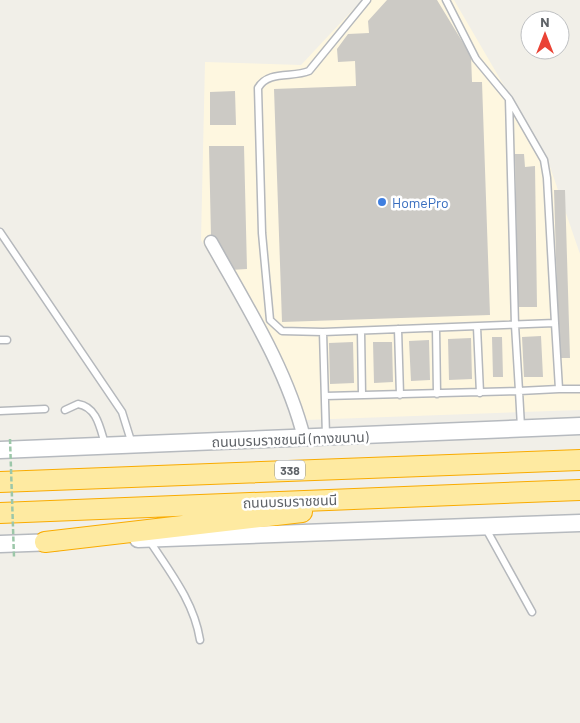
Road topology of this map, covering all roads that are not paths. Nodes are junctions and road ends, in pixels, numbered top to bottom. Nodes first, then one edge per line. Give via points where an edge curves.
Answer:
1 (368, 0) edge
2 (446, 0) edge
3 (509, 99) junction
4 (0, 232) edge
5 (211, 242) dead end
6 (555, 323) junction
7 (515, 325) junction
8 (477, 327) junction
9 (436, 328) junction
10 (398, 329) junction
11 (361, 331) junction
12 (323, 332) junction
13 (580, 388) edge
14 (559, 389) junction
15 (519, 391) junction
16 (480, 393) junction
17 (437, 394) junction
18 (362, 395) junction
19 (400, 395) junction
20 (325, 396) junction
21 (44, 409) dead end
22 (65, 410) dead end
23 (0, 411) edge
24 (580, 426) edge
25 (521, 429) junction
26 (326, 437) junction
27 (304, 438) junction
28 (5, 444) edge
29 (132, 445) junction
30 (105, 446) junction
31 (580, 460) edge
32 (0, 482) edge
33 (580, 490) edge
34 (410, 496) junction
35 (0, 513) edge
36 (580, 523) edge
37 (485, 527) junction
38 (149, 539) junction
39 (46, 542) junction
40 (0, 544) edge
41 (532, 612) dead end
42 (200, 640) dead end

1 - 12 lane via 309,71 277,75 264,80 258,88 262,232 270,320 282,331
2 - 3 lane via 476,59
3 - 6 lane via 544,160
3 - 7 lane
4 - 29 lane via 122,412
5 - 27 street via 260,331 297,410
6 - 7 lane
6 - 14 lane
7 - 8 lane
7 - 15 lane
8 - 9 lane
8 - 16 lane
9 - 10 lane
9 - 17 lane
10 - 11 lane
10 - 19 lane
11 - 12 lane
11 - 18 lane
12 - 20 lane
13 - 14 lane
14 - 15 lane
15 - 16 lane
15 - 25 lane
16 - 17 lane
17 - 19 lane
18 - 19 lane
18 - 20 lane
20 - 26 lane
21 - 23 lane
22 - 30 lane via 78,404 90,409
24 - 25 main road, ถนนบรมราชชนนี (ทางขนาน)
25 - 26 main road, ถนนบรมราชชนนี (ทางขนาน)
26 - 27 main road, ถนนบรมราชชนนี (ทางขนาน)
27 - 29 main road, ถนนบรมราชชนนี (ทางขนาน)
28 - 30 main road, ถนนบรมราชชนนี (ทางขนาน)
29 - 30 main road, ถนนบรมราชชนนี (ทางขนาน)
31 - 32 highway, 338
33 - 34 highway, ถนนบรมราชชนนี
34 - 35 highway, ถนนบรมราชชนนี
34 - 39 highway via 225,522
36 - 37 main road
37 - 38 main road
37 - 41 lane
38 - 39 main road
38 - 42 lane via 188,599 197,618
39 - 40 main road

